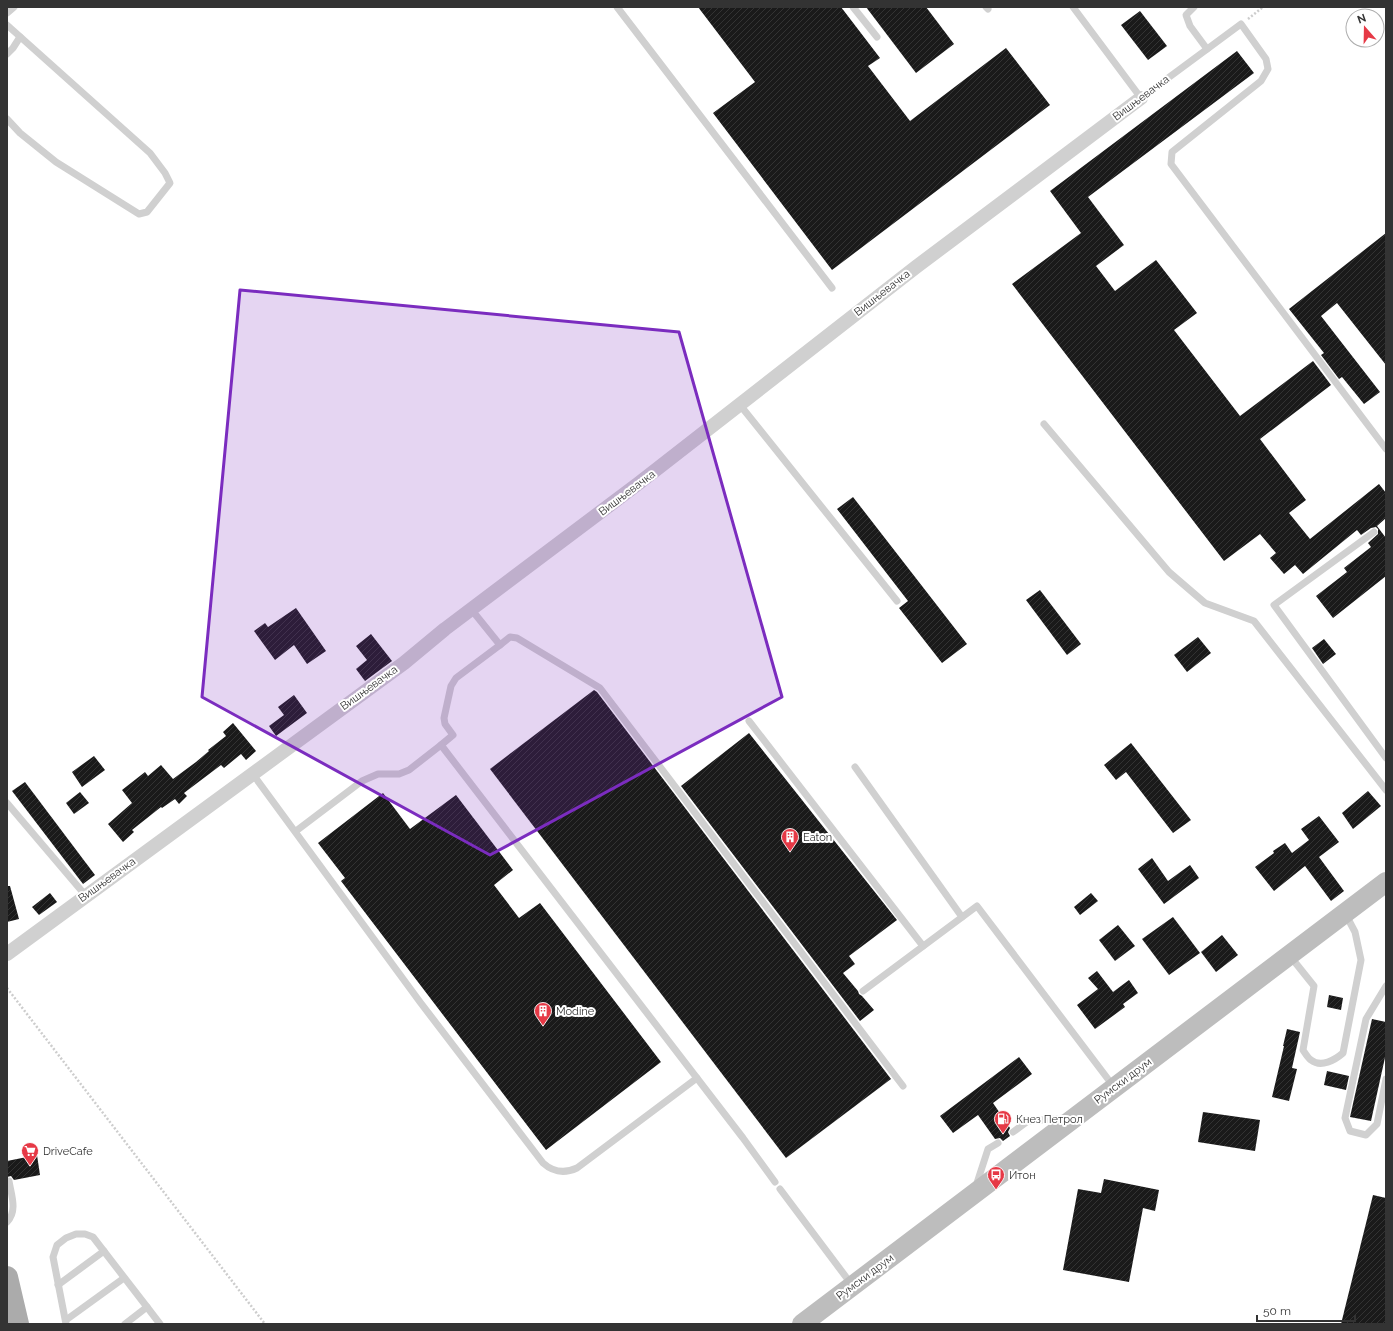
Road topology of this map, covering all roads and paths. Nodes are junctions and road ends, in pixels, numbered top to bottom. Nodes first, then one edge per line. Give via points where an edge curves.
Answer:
1 (14, 7) edge
2 (617, 7) edge
3 (853, 7) edge
4 (1073, 7) edge
5 (1194, 7) edge
6 (1263, 7) edge
7 (7, 12) edge
8 (1241, 24) junction
9 (7, 25) edge
10 (20, 37) junction
11 (877, 38) dead end
12 (1207, 49) junction
13 (7, 54) edge
14 (1141, 98) junction
15 (7, 119) edge
16 (832, 288) dead end
17 (740, 405) junction
18 (1044, 424) dead end
19 (1386, 450) edge
20 (1374, 532) dead end
21 (897, 601) dead end
22 (471, 609) junction
23 (500, 645) junction
24 (749, 721) dead end
25 (442, 745) junction
26 (1386, 758) edge
27 (855, 767) dead end
28 (252, 773) junction
29 (1386, 790) edge
30 (7, 803) edge
31 (296, 831) junction
32 (1385, 884) edge
33 (86, 896) junction
34 (1345, 913) junction
35 (962, 917) junction
36 (923, 946) junction
37 (7, 954) edge
38 (1290, 956) junction
39 (1386, 986) edge
40 (7, 988) edge
41 (863, 991) dead end
42 (697, 1078) junction
43 (1386, 1079) edge
44 (903, 1086) dead end
45 (1115, 1087) junction
46 (1074, 1117) junction
47 (1013, 1132) dead end
48 (998, 1142) dead end
49 (9, 1181) dead end
50 (775, 1182) dead end
51 (780, 1189) dead end
52 (973, 1196) junction
53 (7, 1222) edge
54 (104, 1251) junction
55 (7, 1277) edge
56 (124, 1278) junction
57 (58, 1285) junction
58 (852, 1286) junction
59 (147, 1307) junction
60 (66, 1322) edge
61 (18, 1324) edge
62 (125, 1324) edge
63 (160, 1324) edge
64 (265, 1324) edge
65 (802, 1324) edge

1 - 7 lane
2 - 16 lane
3 - 11 lane
4 - 14 lane
5 - 12 lane via 1186,14 1190,26
6 - 8 path
8 - 12 lane, Вишњевачка
8 - 19 lane via 1266,59 1268,70 1261,81 1172,152 1171,164
9 - 10 lane
10 - 13 lane
10 - 15 lane via 150,153 170,182 147,212 139,214 56,162
12 - 14 lane, Вишњевачка
14 - 17 street, Вишњевачка via 916,267
17 - 21 lane
17 - 22 street, Вишњевачка
18 - 29 lane via 1169,572 1205,603 1254,621
20 - 26 lane via 1274,605
22 - 23 lane
22 - 28 street, Вишњевачка via 404,663
23 - 25 lane via 453,682 444,718 453,735
23 - 44 lane via 510,638 517,638 600,688
24 - 36 lane
25 - 31 lane via 409,770 399,774 378,774 362,780
25 - 42 lane
27 - 35 lane
28 - 31 lane
28 - 33 street, Вишњевачка
30 - 33 lane
31 - 42 lane via 420,1002 548,1167 559,1172 577,1168
32 - 34 main road, Румски друм
33 - 37 street, Вишњевачка
34 - 38 main road, Румски друм
34 - 38 lane via 1355,932 1361,960 1343,1054 1333,1061 1312,1061 1303,1050 1314,986
35 - 36 lane
35 - 45 lane via 977,906
36 - 41 lane
38 - 45 main road, Румски друм
39 - 43 lane via 1366,1019 1345,1118 1350,1131 1366,1135 1377,1124
40 - 64 path
42 - 50 lane
45 - 46 main road, Румски друм
46 - 47 lane via 1028,1121
46 - 52 main road, Румски друм
48 - 52 lane via 988,1149
49 - 53 lane via 14,1204 13,1213
51 - 58 lane
52 - 58 main road, Румски друм
54 - 56 lane
54 - 57 lane
54 - 57 lane via 93,1237 85,1234 66,1238 57,1245 53,1257
55 - 61 main road
56 - 59 lane
56 - 60 lane
57 - 60 lane
58 - 65 main road, Румски друм
59 - 62 lane
59 - 63 lane

